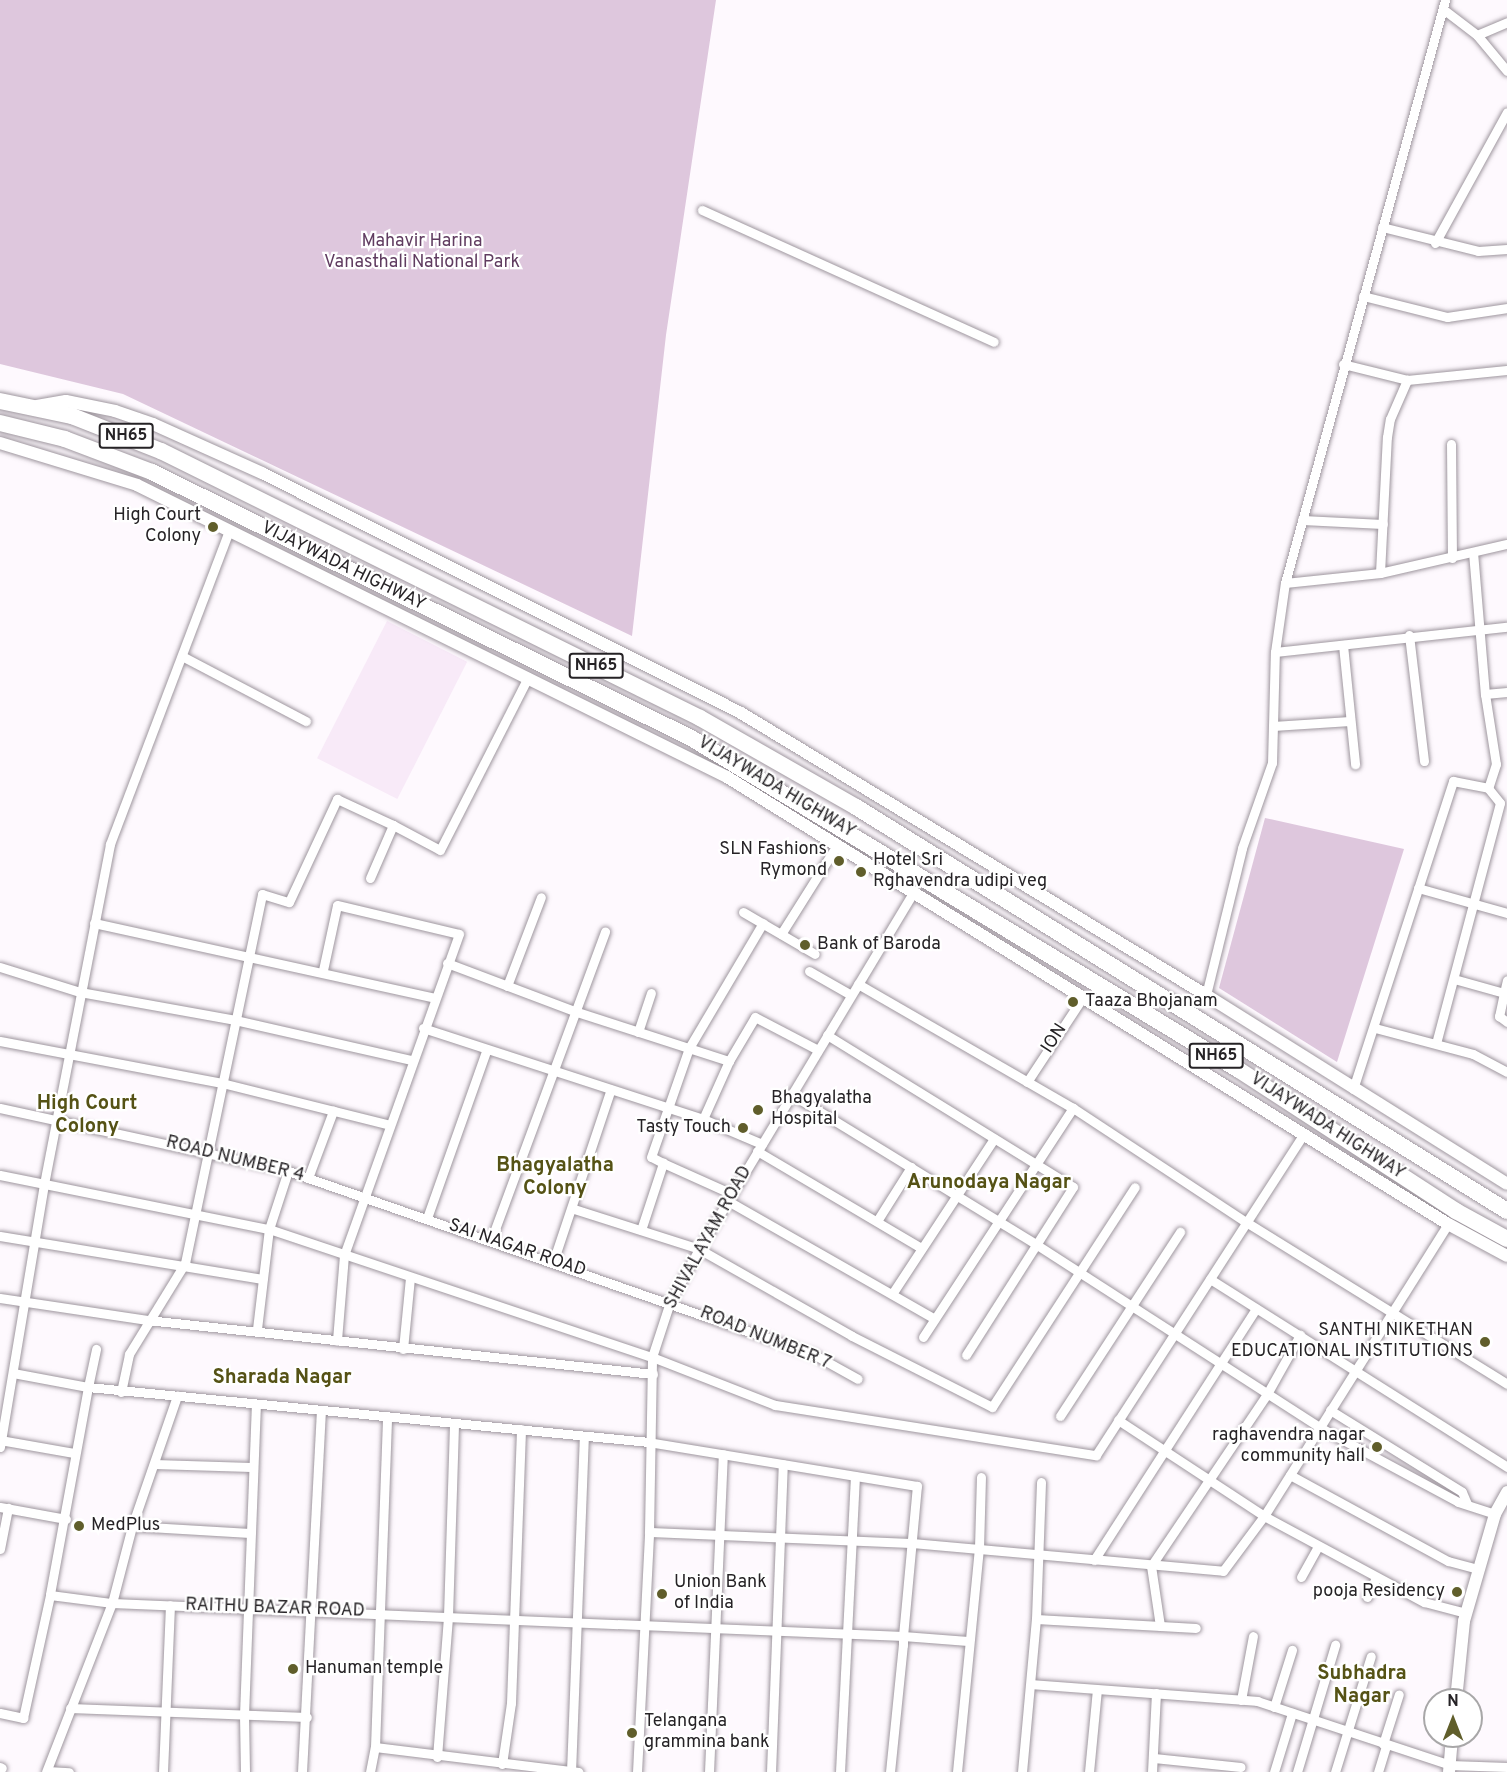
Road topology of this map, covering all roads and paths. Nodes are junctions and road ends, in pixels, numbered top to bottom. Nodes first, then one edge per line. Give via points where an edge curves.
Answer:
1 (1444, 5) edge
2 (1507, 22) edge
3 (1477, 35) junction
4 (1507, 71) edge
5 (1507, 112) edge
6 (702, 210) dead end
7 (1382, 227) junction
8 (1435, 243) junction
9 (1507, 249) edge
10 (1363, 296) junction
11 (1507, 308) edge
12 (994, 342) dead end
13 (1343, 363) junction
14 (1507, 370) edge
15 (1407, 380) junction
16 (0, 401) edge
17 (33, 407) junction
18 (0, 423) edge
19 (0, 443) edge
20 (1451, 444) dead end
21 (1302, 520) junction
22 (1383, 524) junction
23 (229, 530) junction
24 (1507, 544) edge
25 (1473, 552) junction
26 (1452, 558) junction
27 (1380, 573) junction
28 (1285, 583) junction
29 (1507, 627) edge
30 (1478, 630) junction
31 (1409, 635) junction
32 (1343, 645) junction
33 (1275, 652) junction
34 (182, 656) junction
35 (528, 677) junction
36 (1507, 692) edge
37 (1485, 694) junction
38 (306, 721) dead end
39 (1350, 721) junction
40 (1273, 726) junction
41 (1424, 761) dead end
42 (1355, 764) dead end
43 (1488, 788) junction
44 (393, 825) junction
45 (837, 845) junction
46 (369, 879) dead end
47 (1418, 888) junction
48 (914, 891) junction
49 (541, 897) dead end
50 (1474, 903) junction
51 (743, 912) dead end
52 (1507, 913) edge
53 (93, 923) junction
54 (763, 923) junction
55 (605, 931) dead end
56 (781, 934) junction
57 (815, 954) dead end
58 (248, 956) junction
59 (447, 963) junction
60 (0, 968) edge
61 (323, 970) junction
62 (809, 971) dead end
63 (1454, 979) junction
64 (1507, 980) edge
65 (858, 984) junction
66 (507, 986) junction
67 (80, 992) junction
68 (651, 993) dead end
69 (1504, 993) junction
70 (851, 995) junction
71 (1206, 995) junction
72 (1083, 997) junction
73 (435, 998) junction
74 (574, 1011) junction
75 (235, 1020) junction
76 (1507, 1022) edge
77 (423, 1028) junction
78 (1375, 1028) junction
79 (638, 1032) junction
80 (827, 1035) junction
81 (0, 1041) edge
82 (1436, 1044) junction
83 (689, 1048) junction
84 (487, 1049) junction
85 (818, 1050) junction
86 (69, 1055) junction
87 (411, 1059) junction
88 (729, 1061) junction
89 (552, 1070) junction
90 (1507, 1072) edge
91 (1027, 1082) junction
92 (222, 1083) junction
93 (611, 1089) junction
94 (1353, 1089) junction
95 (791, 1094) junction
96 (668, 1107) junction
97 (0, 1108) edge
98 (1073, 1108) junction
99 (333, 1111) junction
100 (703, 1119) junction
101 (56, 1120) junction
102 (390, 1125) junction
103 (1304, 1133) junction
104 (994, 1139) junction
105 (760, 1148) junction
106 (208, 1152) junction
107 (1411, 1153) junction
108 (663, 1163) junction
109 (1035, 1164) junction
110 (911, 1167) junction
111 (288, 1171) junction
112 (1398, 1173) junction
113 (0, 1175) edge
114 (308, 1178) junction
115 (44, 1184) junction
116 (1507, 1184) edge
117 (1135, 1187) dead end
118 (955, 1195) junction
119 (363, 1197) junction
120 (730, 1198) junction
121 (573, 1209) junction
122 (1507, 1211) edge
123 (195, 1214) junction
124 (427, 1218) junction
125 (876, 1221) junction
126 (998, 1221) junction
127 (1246, 1222) junction
128 (1448, 1224) junction
129 (269, 1229) junction
130 (641, 1230) junction
131 (1179, 1232) dead end
132 (0, 1236) edge
133 (1507, 1239) edge
134 (491, 1240) junction
135 (34, 1244) junction
136 (1037, 1245) junction
137 (921, 1248) junction
138 (699, 1249) junction
139 (344, 1255) junction
140 (1507, 1256) edge
141 (553, 1262) junction
142 (185, 1263) junction
143 (1080, 1272) junction
144 (410, 1278) junction
145 (263, 1279) junction
146 (1210, 1279) junction
147 (892, 1294) junction
148 (0, 1298) edge
149 (25, 1302) junction
150 (670, 1302) junction
151 (1131, 1305) junction
152 (1256, 1309) junction
153 (1393, 1314) junction
154 (933, 1318) junction
155 (147, 1320) junction
156 (257, 1329) junction
157 (1173, 1333) junction
158 (1300, 1335) junction
159 (923, 1337) dead end
160 (337, 1341) junction
161 (403, 1348) junction
162 (96, 1349) dead end
163 (966, 1355) dead end
164 (652, 1357) junction
165 (1222, 1364) junction
166 (1355, 1370) junction
167 (13, 1372) junction
168 (653, 1374) junction
169 (858, 1379) dead end
170 (1507, 1384) edge
171 (88, 1387) junction
172 (121, 1392) junction
173 (1267, 1394) junction
174 (177, 1396) junction
175 (256, 1404) junction
176 (321, 1410) junction
177 (1330, 1410) junction
178 (387, 1416) junction
179 (1060, 1416) dead end
180 (1118, 1420) junction
181 (454, 1423) junction
182 (1319, 1427) junction
183 (521, 1429) junction
184 (584, 1436) junction
185 (0, 1442) edge
186 (649, 1442) junction
187 (1168, 1451) junction
188 (74, 1453) junction
189 (723, 1454) junction
190 (154, 1464) junction
191 (783, 1464) junction
192 (251, 1467) junction
193 (1507, 1467) edge
194 (1290, 1475) junction
195 (855, 1476) junction
196 (981, 1477) dead end
197 (1210, 1478) junction
198 (1041, 1482) dead end
199 (1507, 1492) edge
200 (1467, 1504) junction
201 (4, 1507) edge
202 (1495, 1514) junction
203 (1264, 1516) junction
204 (66, 1519) junction
205 (132, 1526) junction
206 (649, 1532) junction
207 (250, 1533) junction
208 (721, 1534) junction
209 (781, 1537) junction
210 (853, 1540) junction
211 (912, 1543) junction
212 (1318, 1546) junction
213 (978, 1548) junction
214 (0, 1549) edge
215 (1039, 1554) junction
216 (1094, 1560) junction
217 (1151, 1566) junction
218 (1478, 1569) junction
219 (1301, 1577) dead end
220 (1376, 1578) junction
221 (50, 1595) junction
222 (1367, 1596) dead end
223 (112, 1603) junction
224 (170, 1605) junction
225 (248, 1608) junction
226 (312, 1611) junction
227 (1466, 1613) junction
228 (380, 1614) junction
229 (448, 1616) junction
230 (1036, 1618) junction
231 (514, 1619) junction
232 (576, 1621) junction
233 (1160, 1626) junction
234 (645, 1627) junction
235 (716, 1628) junction
236 (1196, 1628) dead end
237 (777, 1632) junction
238 (847, 1635) junction
239 (903, 1636) junction
240 (1253, 1636) dead end
241 (968, 1641) junction
242 (1335, 1645) dead end
243 (1292, 1650) dead end
244 (1371, 1656) dead end
245 (1031, 1684) junction
246 (1457, 1688) edge
247 (1096, 1689) junction
248 (1156, 1693) junction
249 (1399, 1694) dead end
250 (1241, 1700) junction
251 (1274, 1707) junction
252 (70, 1708) junction
253 (0, 1713) edge
254 (165, 1713) junction
255 (1292, 1713) junction
256 (243, 1715) junction
257 (307, 1717) junction
258 (1314, 1721) junction
259 (1346, 1732) junction
260 (1385, 1745) junction
261 (375, 1748) junction
262 (1451, 1748) edge
263 (437, 1757) junction
264 (1154, 1758) junction
265 (502, 1764) junction
266 (1241, 1767) dead end
267 (1507, 1767) edge
268 (1449, 1768) edge
269 (47, 1771) edge
270 (69, 1772) edge
271 (163, 1772) edge
272 (245, 1772) edge
273 (302, 1772) edge
274 (370, 1772) edge
275 (573, 1772) edge
276 (637, 1772) edge
277 (709, 1772) edge
278 (771, 1772) edge
279 (840, 1772) edge
280 (890, 1772) edge
281 (957, 1772) edge
282 (1022, 1772) edge
283 (1089, 1772) edge
284 (1152, 1772) edge
285 (1274, 1772) edge
286 (1297, 1772) edge
287 (1335, 1772) edge
288 (1378, 1772) edge

1 - 3 street
1 - 7 street
2 - 3 street
3 - 4 street
5 - 8 street
6 - 12 street
7 - 8 street
7 - 10 street
8 - 9 street via 1478,251
10 - 11 street via 1447,317
10 - 13 street
13 - 15 street
13 - 21 street
14 - 15 street
15 - 22 street via 1390,419
16 - 17 highway, VIJAYWADA HIGHWAY / NH65
17 - 71 street via 66,401 153,424 262,473 689,686 741,713
17 - 107 highway, VIJAYWADA HIGHWAY / NH65 via 72,416 161,451 700,718 856,807
18 - 112 highway, VIJAYWADA HIGHWAY / NH65 via 65,439 152,472 691,738 1239,1070
19 - 23 street via 137,485
20 - 26 street
21 - 22 street
21 - 28 street
22 - 27 street
23 - 34 street
23 - 35 street
24 - 25 street
25 - 26 street
25 - 30 street
26 - 27 street
27 - 28 street
28 - 33 street
29 - 30 street
30 - 31 street
30 - 37 street
31 - 32 street
31 - 41 street
32 - 33 street
32 - 39 street
33 - 40 street
34 - 38 street
34 - 53 street via 110,844
35 - 44 street via 440,850
35 - 45 street via 727,777
36 - 37 street
37 - 43 street via 1496,764
39 - 40 street
39 - 42 street
40 - 71 street via 1272,764 1242,848
43 - 47 street via 1453,781
43 - 50 street via 1500,803
44 - 46 street
44 - 58 street via 337,799 290,902 262,894
45 - 48 street
45 - 56 street
47 - 50 street
47 - 78 street
48 - 65 street, SHIVALAYAM ROAD
48 - 72 street
49 - 66 street
50 - 52 street
50 - 63 street
51 - 54 street
53 - 58 street
53 - 67 street
54 - 56 street
54 - 83 street
55 - 74 street
56 - 57 street
58 - 61 street
58 - 75 street
59 - 61 street via 459,934 337,905
59 - 66 street
59 - 73 street
60 - 67 street
61 - 73 street
62 - 70 street
63 - 69 street
63 - 82 street
64 - 69 street
65 - 70 street, SHIVALAYAM ROAD
65 - 91 street
66 - 74 street
67 - 75 street
67 - 86 street
68 - 79 street
69 - 76 street via 1499,1016
70 - 80 street, SHIVALAYAM ROAD
71 - 94 street
72 - 91 street, ION
72 - 103 street
73 - 77 street
74 - 79 street
74 - 89 street
75 - 87 street
75 - 92 street
77 - 84 street
77 - 87 street
78 - 82 street
78 - 94 street
79 - 83 street
80 - 85 street, SHIVALAYAM ROAD
80 - 104 street
81 - 86 street
82 - 90 street via 1473,1054
83 - 88 street
83 - 96 street
84 - 89 street
84 - 124 street
85 - 88 street via 755,1017
85 - 95 street, SHIVALAYAM ROAD
86 - 92 street
86 - 101 street
87 - 102 street
88 - 100 street
89 - 93 street
89 - 134 street
91 - 98 street
92 - 99 street
92 - 106 street
93 - 96 street
93 - 121 street
94 - 116 street
95 - 105 street, SHIVALAYAM ROAD
95 - 110 street
96 - 100 street
96 - 108 street via 651,1157
97 - 101 street, ROAD NUMBER 4
98 - 109 street
98 - 127 street
99 - 102 street
99 - 114 street
100 - 105 street
101 - 106 street, ROAD NUMBER 4
101 - 115 street
102 - 119 street
103 - 127 street
103 - 128 street
104 - 109 street
104 - 118 street
105 - 120 street, SHIVALAYAM ROAD
105 - 125 street
106 - 111 street, ROAD NUMBER 4
106 - 123 street
107 - 112 highway
107 - 122 highway, VIJAYWADA HIGHWAY / NH65
108 - 120 street
108 - 130 street
109 - 126 street
109 - 136 street via 1073,1187
110 - 118 street
110 - 125 street
111 - 114 street, ROAD NUMBER 4
111 - 129 street
112 - 133 highway, VIJAYWADA HIGHWAY / NH65
113 - 115 street
114 - 119 street, ROAD NUMBER 4
115 - 123 street
115 - 135 street
117 - 143 street
118 - 126 street
118 - 137 street
119 - 124 street, SAI NAGAR ROAD
119 - 139 street
120 - 138 street, SHIVALAYAM ROAD
120 - 147 street
121 - 130 street
121 - 141 street
123 - 129 street
123 - 142 street
124 - 134 street, SAI NAGAR ROAD
125 - 137 street
126 - 136 street
126 - 154 street
127 - 146 street
127 - 153 street
128 - 140 street
128 - 153 street
129 - 139 street
129 - 145 street
130 - 138 street
131 - 151 street
132 - 135 street
134 - 141 street, SAI NAGAR ROAD
135 - 142 street
135 - 149 street
136 - 143 street
136 - 163 street
137 - 147 street
138 - 143 street via 852,1336 992,1407
138 - 150 street, SHIVALAYAM ROAD
139 - 144 street
139 - 160 street
141 - 150 street, SAI NAGAR ROAD
142 - 145 street
142 - 155 street
143 - 151 street
144 - 161 street
144 - 164 street
145 - 156 street
146 - 152 street
146 - 157 street
147 - 154 street
148 - 149 street
149 - 155 street
149 - 167 street
150 - 164 street, SHIVALAYAM ROAD
150 - 169 street, ROAD NUMBER 7 via 813,1354
151 - 157 street
151 - 179 street
152 - 158 street
152 - 165 street
153 - 166 street
153 - 170 street
154 - 159 street
155 - 156 street
155 - 172 street via 129,1354
156 - 160 street
157 - 165 street
157 - 180 street
158 - 166 street
158 - 173 street
160 - 161 street
161 - 168 street
162 - 171 street
164 - 168 street, SHIVALAYAM ROAD
164 - 180 street via 775,1405 1096,1455
165 - 173 street
165 - 187 street
166 - 177 street
166 - 193 street
167 - 171 street
167 - 185 street
168 - 186 street, SHIVALAYAM ROAD
171 - 172 street
171 - 188 street
172 - 174 street
173 - 182 street
173 - 197 street
174 - 175 street
174 - 190 street
175 - 176 street
175 - 192 street
176 - 178 street
176 - 226 street
177 - 182 street
177 - 200 street via 1462,1492
178 - 181 street
178 - 228 street
180 - 187 street
181 - 183 street
181 - 229 street
182 - 194 street
182 - 200 street
183 - 184 street
183 - 231 street
184 - 186 street
184 - 232 street
185 - 188 street
186 - 189 street
186 - 206 street, SHIVALAYAM ROAD
187 - 197 street
187 - 216 street
188 - 204 street
189 - 191 street
189 - 208 street
190 - 192 street
190 - 205 street
191 - 195 street
191 - 209 street
192 - 207 street
194 - 203 street
194 - 218 street via 1448,1561
195 - 210 street
195 - 211 street via 917,1486
196 - 213 street
197 - 203 street
197 - 217 street
198 - 215 street
199 - 202 street
200 - 202 street
201 - 204 street
201 - 214 street
202 - 218 street
203 - 212 street
203 - 217 street via 1223,1571
204 - 221 street
205 - 207 street
205 - 223 street
206 - 208 street
206 - 234 street, SHIVALAYAM ROAD
207 - 225 street
208 - 209 street
208 - 235 street
209 - 210 street
209 - 237 street
210 - 211 street
210 - 238 street
211 - 213 street
211 - 239 street
212 - 219 street
212 - 220 street
213 - 215 street
213 - 241 street
215 - 216 street
215 - 230 street
216 - 217 street
217 - 233 street
218 - 227 street
220 - 222 street
220 - 227 street via 1424,1602
221 - 223 street, RAITHU BAZAR ROAD
221 - 253 street via 23,1718
223 - 224 street, RAITHU BAZAR ROAD
223 - 252 street
224 - 225 street, RAITHU BAZAR ROAD
224 - 254 street
225 - 226 street, RAITHU BAZAR ROAD
225 - 256 street
226 - 228 street, RAITHU BAZAR ROAD
226 - 257 street
227 - 246 street
228 - 229 street, RAITHU BAZAR ROAD
228 - 261 street
229 - 231 street, RAITHU BAZAR ROAD
229 - 263 street
230 - 233 street
230 - 245 street
231 - 232 street, RAITHU BAZAR ROAD
231 - 265 street via 511,1703
232 - 234 street, RAITHU BAZAR ROAD
232 - 275 street
233 - 236 street
234 - 235 street, RAITHU BAZAR ROAD
234 - 276 street, SHIVALAYAM ROAD
235 - 237 street, RAITHU BAZAR ROAD
235 - 277 street
237 - 238 street, RAITHU BAZAR ROAD
237 - 278 street
238 - 239 street, RAITHU BAZAR ROAD
238 - 279 street
239 - 241 street, RAITHU BAZAR ROAD
239 - 280 street
240 - 250 street
241 - 281 street
242 - 258 street
243 - 251 street
244 - 259 street
245 - 247 street
245 - 282 street
247 - 248 street
247 - 283 street
248 - 250 street
248 - 264 street
249 - 260 street
250 - 251 street
251 - 255 street
252 - 254 street
252 - 269 street
254 - 256 street
254 - 271 street
255 - 258 street
255 - 285 street
256 - 257 street
256 - 272 street
257 - 273 street
258 - 259 street
258 - 286 street
259 - 260 street
259 - 287 street
260 - 268 street
260 - 288 street
261 - 263 street
261 - 274 street
262 - 268 street
263 - 265 street
264 - 266 street
264 - 284 street
265 - 275 street
267 - 268 street
269 - 270 street

